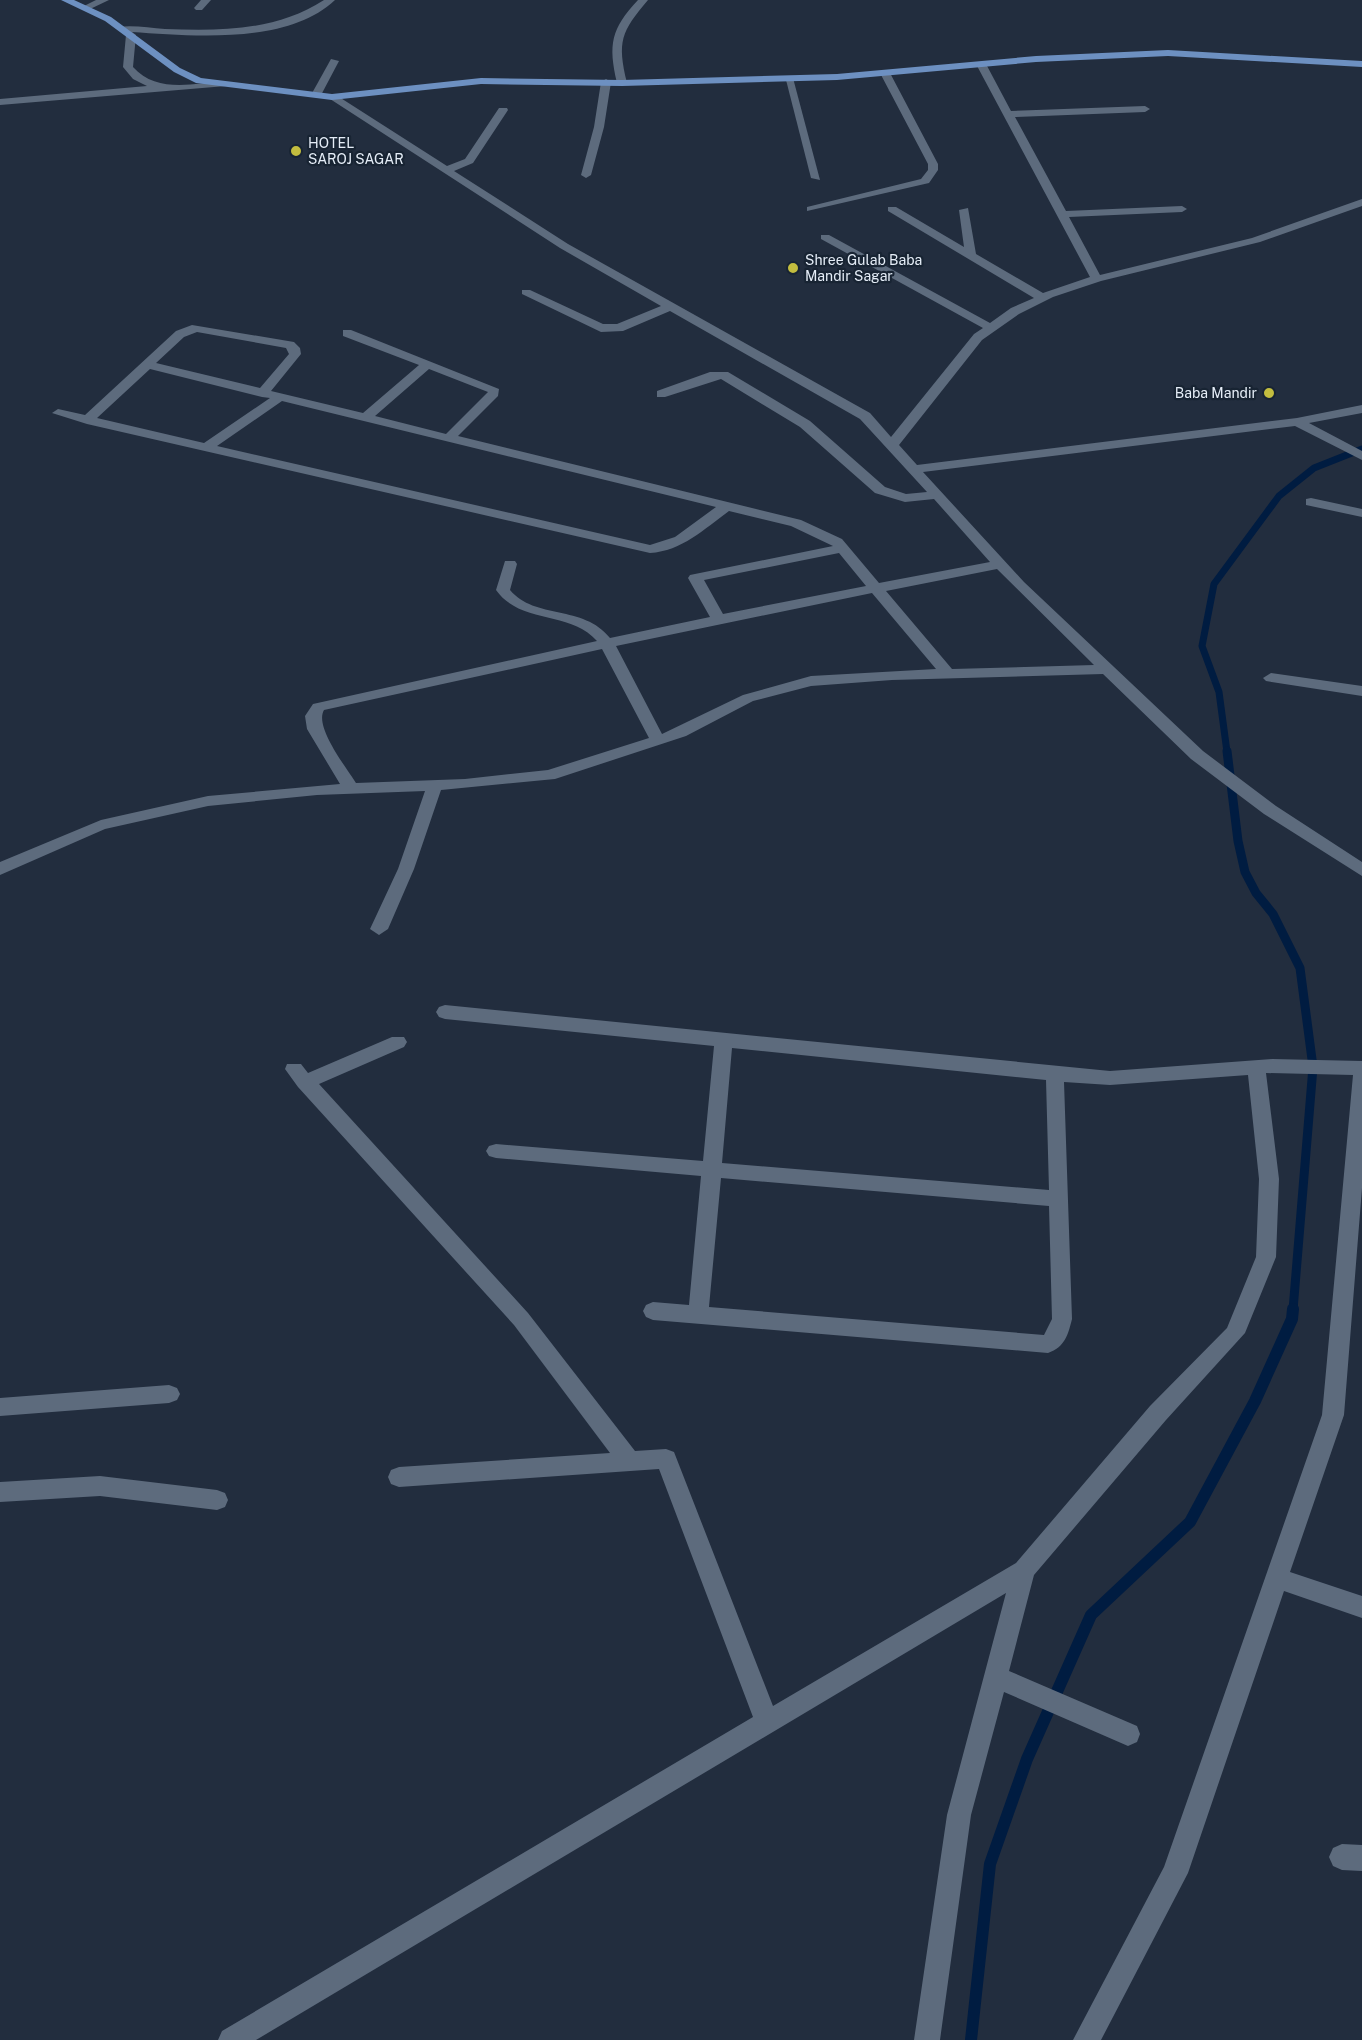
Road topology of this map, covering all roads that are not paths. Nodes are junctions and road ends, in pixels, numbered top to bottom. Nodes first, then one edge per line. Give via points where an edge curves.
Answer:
1 (66, 0) edge
2 (104, 0) edge
3 (330, 0) edge
4 (644, 0) edge
5 (85, 8) junction
6 (131, 35) junction
7 (334, 61) dead end
8 (981, 64) junction
9 (1362, 64) edge
10 (885, 73) junction
11 (788, 78) junction
12 (606, 82) junction
13 (622, 82) junction
14 (223, 84) junction
15 (166, 87) junction
16 (316, 95) junction
17 (332, 97) junction
18 (2, 102) edge
19 (1145, 109) dead end
20 (503, 110) dead end
21 (1008, 114) junction
22 (446, 170) junction
23 (585, 175) dead end
24 (816, 178) dead end
25 (1362, 202) edge
26 (812, 209) dead end
27 (892, 209) dead end
28 (1182, 209) dead end
29 (964, 210) dead end
30 (1062, 214) junction
31 (825, 237) dead end
32 (972, 256) junction
33 (1097, 279) junction
34 (526, 292) dead end
35 (1042, 298) junction
36 (671, 306) junction
37 (991, 328) junction
38 (347, 333) dead end
39 (428, 363) junction
40 (146, 364) junction
41 (262, 393) junction
42 (661, 394) dead end
43 (280, 397) junction
44 (1362, 409) edge
45 (58, 413) dead end
46 (365, 418) junction
47 (87, 420) junction
48 (1297, 422) junction
49 (449, 438) junction
50 (892, 445) junction
51 (206, 447) junction
52 (1362, 456) edge
53 (913, 469) junction
54 (937, 495) junction
55 (1311, 502) dead end
56 (726, 506) junction
57 (1362, 513) edge
58 (842, 548) junction
59 (510, 564) dead end
60 (1000, 564) junction
61 (877, 589) junction
62 (719, 620) junction
63 (608, 644) junction
64 (1107, 669) junction
65 (948, 674) junction
66 (1271, 678) dead end
67 (1362, 691) edge
68 (658, 740) junction
69 (435, 785) junction
70 (351, 788) junction
71 (0, 868) edge
72 (1362, 870) edge
73 (379, 929) dead end
74 (445, 1011) dead end
75 (724, 1040) junction
76 (398, 1042) dead end
77 (1264, 1066) junction
78 (1362, 1068) edge
79 (1362, 1073) edge
80 (1055, 1074) junction
81 (1360, 1107) edge
82 (496, 1151) dead end
83 (712, 1169) junction
84 (1059, 1199) junction
85 (653, 1311) dead end
86 (698, 1315) junction
87 (169, 1395) dead end
88 (0, 1407) edge
89 (629, 1461) junction
90 (399, 1477) dead end
91 (0, 1492) edge
92 (217, 1500) dead end
93 (1024, 1570) junction
94 (1277, 1578) junction
95 (1362, 1607) edge
96 (996, 1677) junction
97 (767, 1722) junction
98 (1128, 1734) dead end
99 (231, 2040) edge
100 (927, 2040) edge
101 (1086, 2040) edge

1 - 5 main road
2 - 5 street
3 - 6 street via 300,18 278,24
4 - 13 street via 622,24 614,45
5 - 6 main road
6 - 14 main road via 177,70 199,81
6 - 15 street via 128,67 141,81
7 - 16 street
8 - 9 main road via 1168,53
8 - 10 main road
8 - 21 street
10 - 11 main road
10 - 26 street via 933,164 930,176 925,181
11 - 13 main road
11 - 24 street
12 - 13 main road
12 - 17 main road via 482,81
12 - 23 street via 599,127
14 - 15 street
14 - 16 main road
15 - 18 street
16 - 17 main road
17 - 22 street
19 - 21 street
20 - 22 street via 469,161
21 - 30 street
22 - 36 street via 564,246
25 - 33 street via 1256,240
27 - 32 street
28 - 30 street
29 - 32 street
30 - 33 street
31 - 37 street
32 - 35 street
33 - 35 street
34 - 36 street via 601,328 619,328
35 - 37 street
36 - 50 street via 865,416
37 - 50 street via 978,337
38 - 39 street
39 - 46 street
39 - 49 street via 493,389 494,393
40 - 41 street
40 - 41 street via 180,334 196,328 290,345 295,354
40 - 47 street
41 - 43 street
42 - 54 street via 724,375 805,424 880,490 905,498
43 - 46 street
43 - 51 street
44 - 48 street
45 - 47 street
46 - 49 street
47 - 51 street
48 - 52 street
48 - 53 street
49 - 56 street
50 - 53 street
51 - 56 street via 658,550
53 - 54 street
54 - 60 street
55 - 57 street
56 - 58 street via 796,523
58 - 61 street
58 - 62 street via 695,579
59 - 63 street via 503,590 507,597 517,604 586,625
60 - 61 street
60 - 64 street
61 - 62 street
61 - 65 street
62 - 63 street
63 - 68 street
63 - 70 street via 318,707 313,716 315,729
64 - 65 street
64 - 72 street via 1197,755 1270,810
65 - 68 street via 811,681 748,698 681,733
66 - 67 street
68 - 69 street via 549,775
69 - 70 street
69 - 73 street via 406,869
70 - 71 street via 208,801 101,825
74 - 75 street
75 - 80 street
75 - 83 street
76 - 89 street via 299,1076 521,1319
77 - 78 street
77 - 80 street via 1110,1078
77 - 93 street via 1269,1179 1266,1257 1235,1333 1158,1413
79 - 81 street
80 - 84 street
81 - 94 street via 1333,1415
82 - 83 street
83 - 84 street
83 - 86 street
84 - 86 street via 1062,1319 1057,1336 1048,1344
85 - 86 street
87 - 88 street
89 - 90 street
89 - 97 street via 666,1459
91 - 92 street via 100,1486
93 - 96 street
93 - 97 street
94 - 95 street
94 - 101 street via 1175,1872
96 - 98 street
96 - 100 street via 959,1815
97 - 99 street

